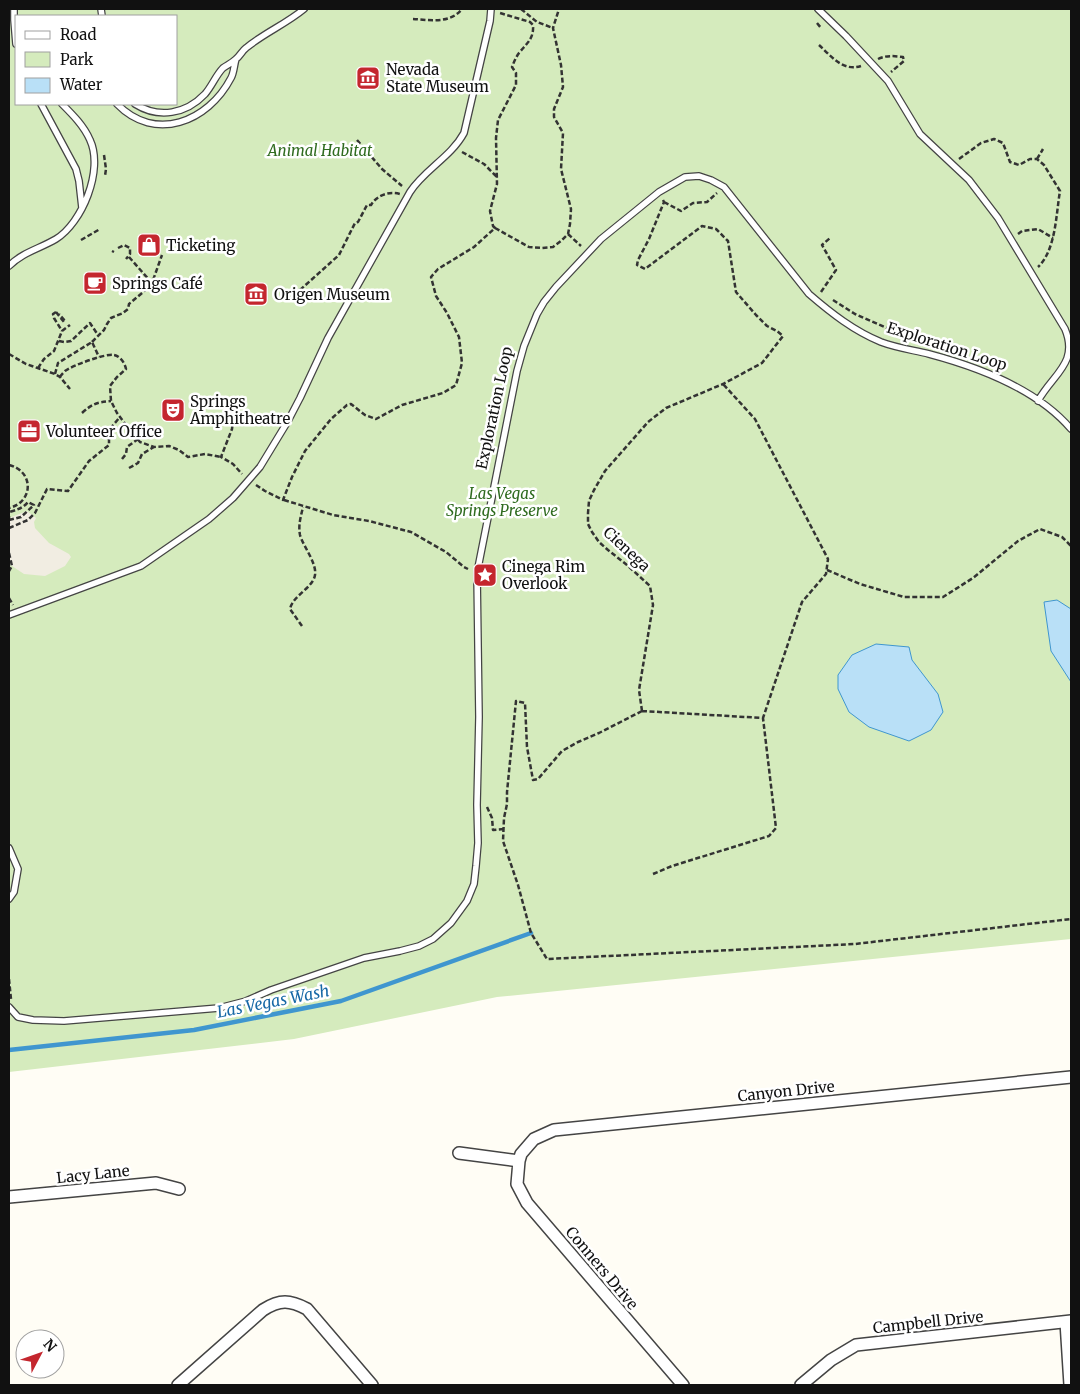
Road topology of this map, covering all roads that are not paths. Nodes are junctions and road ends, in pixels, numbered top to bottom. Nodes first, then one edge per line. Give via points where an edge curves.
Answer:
1 (14, 9) edge
2 (304, 9) edge
3 (492, 9) edge
4 (818, 9) edge
5 (15, 32) edge
6 (236, 60) junction
7 (42, 105) edge
8 (63, 105) edge
9 (118, 105) edge
10 (136, 105) edge
11 (82, 208) junction
12 (9, 266) edge
13 (1038, 401) junction
14 (1071, 429) edge
15 (9, 615) edge
16 (9, 848) edge
17 (9, 899) edge
18 (10, 1006) edge
19 (1071, 1077) edge
20 (459, 1153) dead end
21 (519, 1161) junction
22 (179, 1189) dead end
23 (9, 1197) edge
24 (1068, 1321) edge
25 (178, 1385) edge
26 (372, 1385) edge
27 (683, 1385) edge
28 (801, 1385) edge
29 (1070, 1385) edge

1 - 5 lane
2 - 6 lane via 246,48
3 - 15 lane via 464,133 407,198 328,338 288,421 260,467 209,519 141,566
4 - 13 lane via 885,78 920,134 969,180 998,218 1065,329 1070,349 1066,364
6 - 9 lane via 232,77 223,92 196,116 180,123 146,122 130,116
6 - 10 lane via 222,69 206,93 188,107 166,114 144,110
7 - 11 lane via 76,169
8 - 11 lane via 91,141 94,157 94,173
11 - 12 lane via 65,232 17,258
13 - 14 lane via 1062,418
13 - 18 lane via 1008,382 972,367 903,350 853,328 809,294 724,187 700,176 685,177 659,192 601,239 556,287 537,314 524,346 477,574 478,843 474,884 467,901 451,923 419,946 364,958 219,1008 64,1022 18,1017
16 - 17 lane via 18,869 14,892
19 - 21 street, Canyon Drive via 554,1130 534,1139
20 - 21 street
21 - 27 street, Conners Drive via 517,1184 527,1203
22 - 23 street, Lacy Lane via 156,1183
24 - 28 street, Campbell Drive via 856,1345 831,1360
24 - 29 street
25 - 26 street via 263,1310 273,1303 286,1302 307,1309

